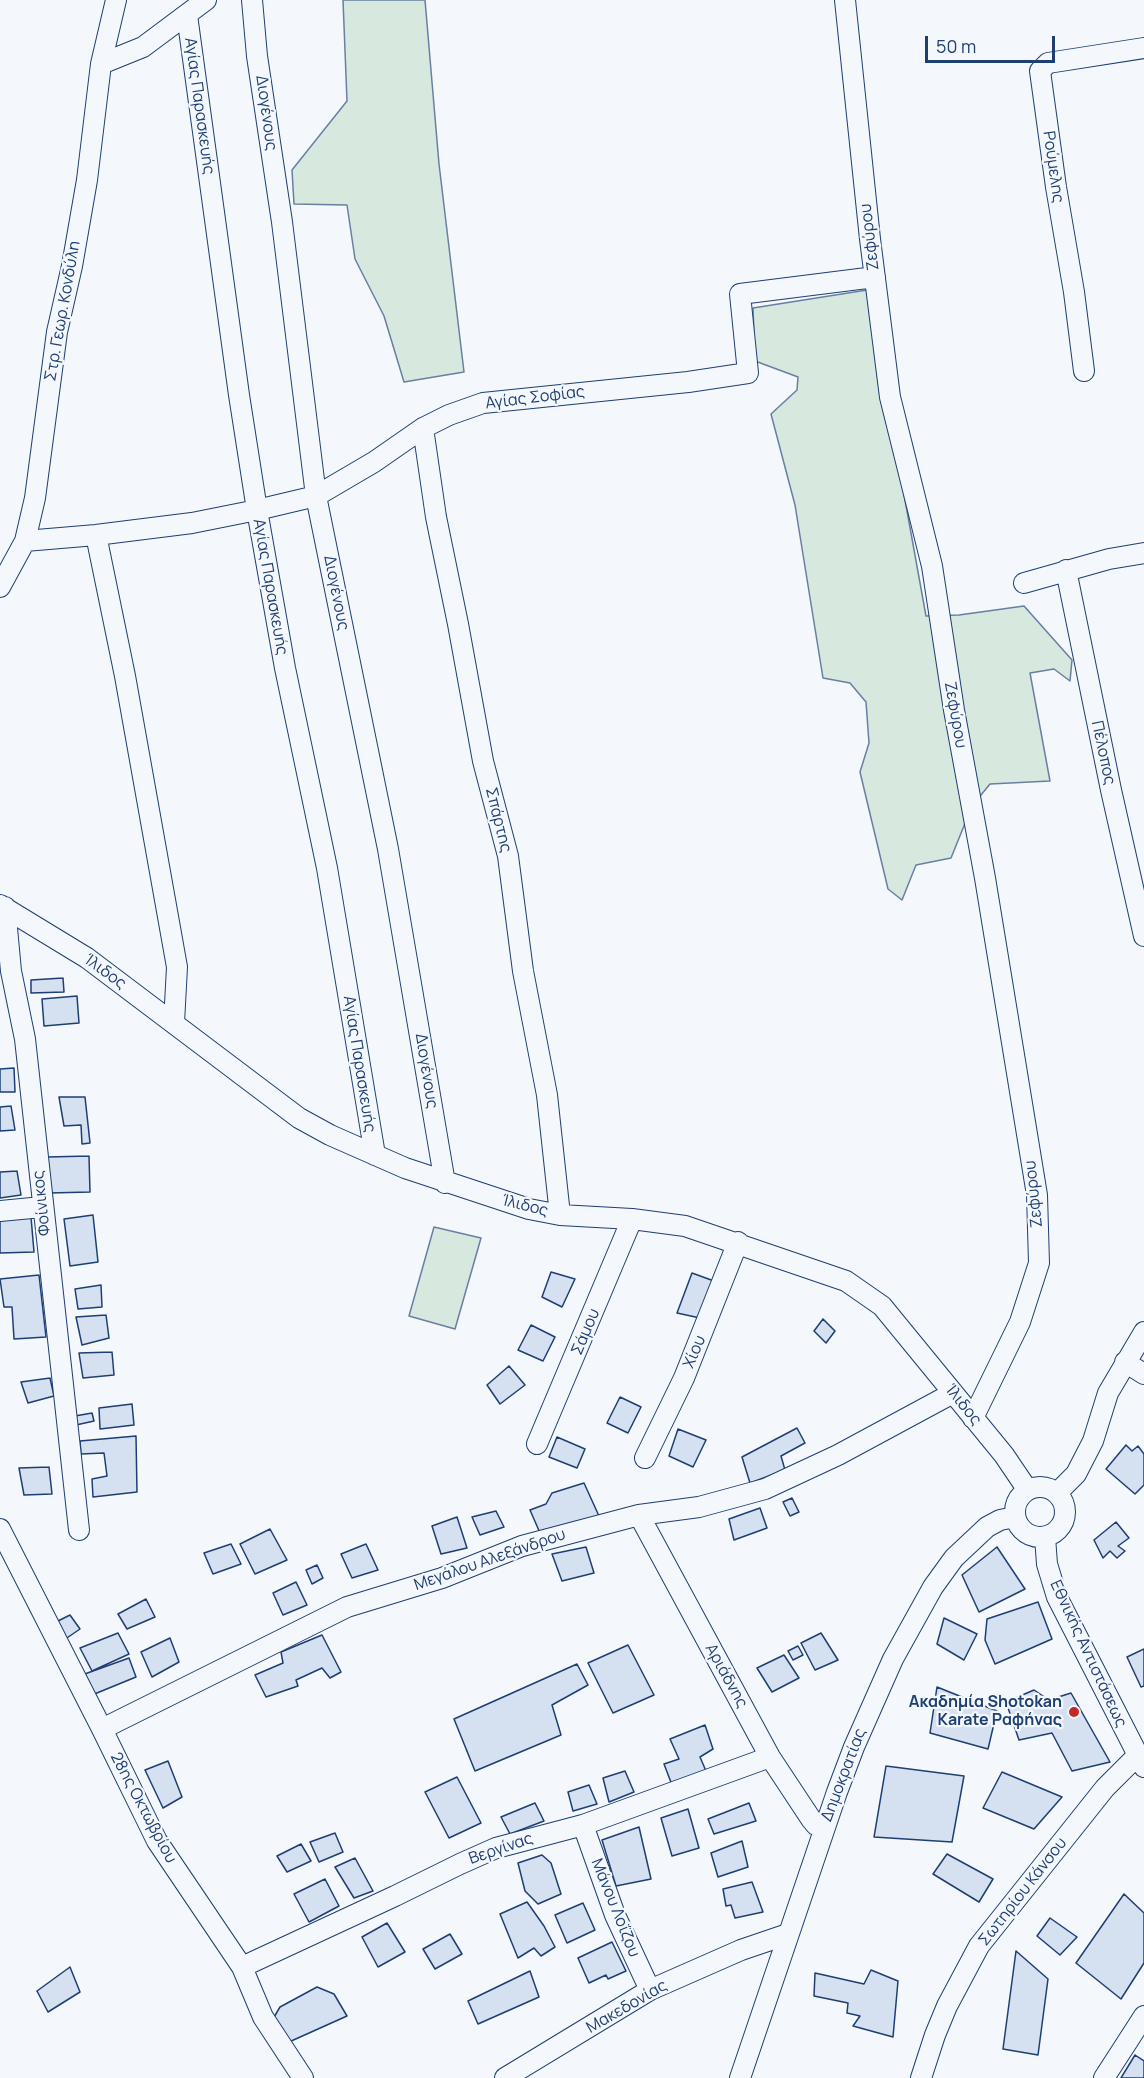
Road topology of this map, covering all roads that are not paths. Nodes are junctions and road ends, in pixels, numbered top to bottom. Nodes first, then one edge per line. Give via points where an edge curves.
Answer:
1 (116, 0) edge
2 (206, 0) edge
3 (252, 0) edge
4 (845, 0) edge
5 (187, 15) junction
6 (1144, 48) edge
7 (101, 64) junction
8 (875, 277) junction
9 (1084, 371) dead end
10 (423, 428) junction
11 (316, 496) junction
12 (256, 510) junction
13 (96, 535) junction
14 (25, 541) junction
15 (1144, 553) edge
16 (1066, 570) junction
17 (1024, 583) dead end
18 (0, 587) edge
19 (2, 906) edge
20 (1144, 936) edge
21 (174, 1023) junction
22 (375, 1155) junction
23 (445, 1183) junction
24 (42, 1207) junction
25 (0, 1211) edge
26 (560, 1215) junction
27 (632, 1219) junction
28 (738, 1242) junction
29 (1144, 1332) edge
30 (1125, 1362) junction
31 (1144, 1374) edge
32 (954, 1393) junction
33 (973, 1418) junction
34 (537, 1444) dead end
35 (645, 1458) dead end
36 (1028, 1490) junction
37 (1057, 1493) junction
38 (639, 1515) junction
39 (1015, 1517) junction
40 (0, 1529) edge
41 (79, 1530) dead end
42 (1045, 1537) junction
43 (102, 1729) junction
44 (770, 1757) junction
45 (1141, 1762) edge
46 (583, 1825) junction
47 (824, 1828) junction
48 (788, 1934) junction
49 (242, 1967) junction
50 (650, 1990) junction
51 (1144, 2016) edge
52 (303, 2078) edge
53 (505, 2078) edge
54 (740, 2078) edge
55 (921, 2078) edge
56 (1104, 2078) edge

1 - 7 street, Στρ. Γεωρ. Κονδύλη
2 - 5 street
3 - 11 street, Διογένους
4 - 8 street, Ζεφύρου
5 - 7 street via 143,46
5 - 12 street, Αγίας Παρασκευής
6 - 9 street, Ρούμελης via 1047,63 1040,70
7 - 14 street, Στρ. Γεωρ. Κονδύλη via 87,180 57,332 35,498
8 - 10 street, Αγίας Σοφίας via 740,294 748,373 483,403
8 - 33 street, Ζεφύρου via 890,398 932,566 1037,1195 1039,1263 1020,1322
10 - 11 street, Αγίας Σοφίας
10 - 26 street, Σπάρτης via 483,761 508,856 522,971 547,1095
11 - 12 street, Αγίας Σοφίας
11 - 23 street, Διογένους via 388,849
12 - 13 street, Αγίας Σοφίας
12 - 22 street, Αγίας Παρασκευής via 327,868
13 - 14 street, Αγίας Σοφίας
13 - 21 street via 128,687 177,968
14 - 18 street, Στρ. Γεωρ. Κονδύλη
15 - 16 street
16 - 17 street
16 - 20 street, Πέλοπος
19 - 21 street, Ίλιδος via 87,958
19 - 24 street, Φοίνικος via 25,1039
21 - 22 street, Ίλιδος via 299,1118
22 - 23 street, Ίλιδος
23 - 26 street, Ίλιδος
24 - 25 street
24 - 41 street, Φοίνικος
26 - 27 street, Ίλιδος
27 - 28 street, Ίλιδος via 685,1226
27 - 34 street, Σάμου
28 - 32 street, Ίλιδος via 846,1281 882,1306
28 - 35 street, Χίου via 709,1320
29 - 30 street
30 - 31 street
30 - 37 street via 1108,1393 1093,1441 1076,1474
32 - 33 street, Ίλιδος
32 - 38 street, Μεγάλου Αλεξάνδρου via 765,1489 699,1506
33 - 36 street, Ίλιδος
36 - 37 street via 1043,1486
36 - 39 street via 1017,1501
37 - 42 street via 1066,1514 1059,1529
38 - 43 street, Μεγάλου Αλεξάνδρου via 522,1546 442,1578 347,1607
38 - 44 street, Αριάδνης
39 - 42 street via 1030,1535
39 - 47 street, Δημοκρατίας via 1000,1520 973,1538 954,1558 915,1616 873,1702
40 - 43 street, 28ης Οκτωβρίου
42 - 45 street, Εθνικής Αντιστάσεως via 1047,1564 1057,1597
43 - 49 street, 28ης Οκτωβρίου via 157,1841
44 - 46 street, Βεργίνας
44 - 47 street, Αριάδνης via 811,1819
45 - 55 street, Σωτηρίου Κάνσου via 1105,1788 980,1946 947,2006
46 - 49 street, Βεργίνας via 496,1848 459,1863
46 - 50 street, Μάνου Λοΐζου via 615,1915
47 - 48 street, Δημοκρατίας
48 - 50 street, Μακεδονίας
48 - 54 street, Δημοκρατίας
49 - 52 street, 28ης Οκτωβρίου via 263,2017
50 - 53 street, Μακεδονίας
51 - 56 street

